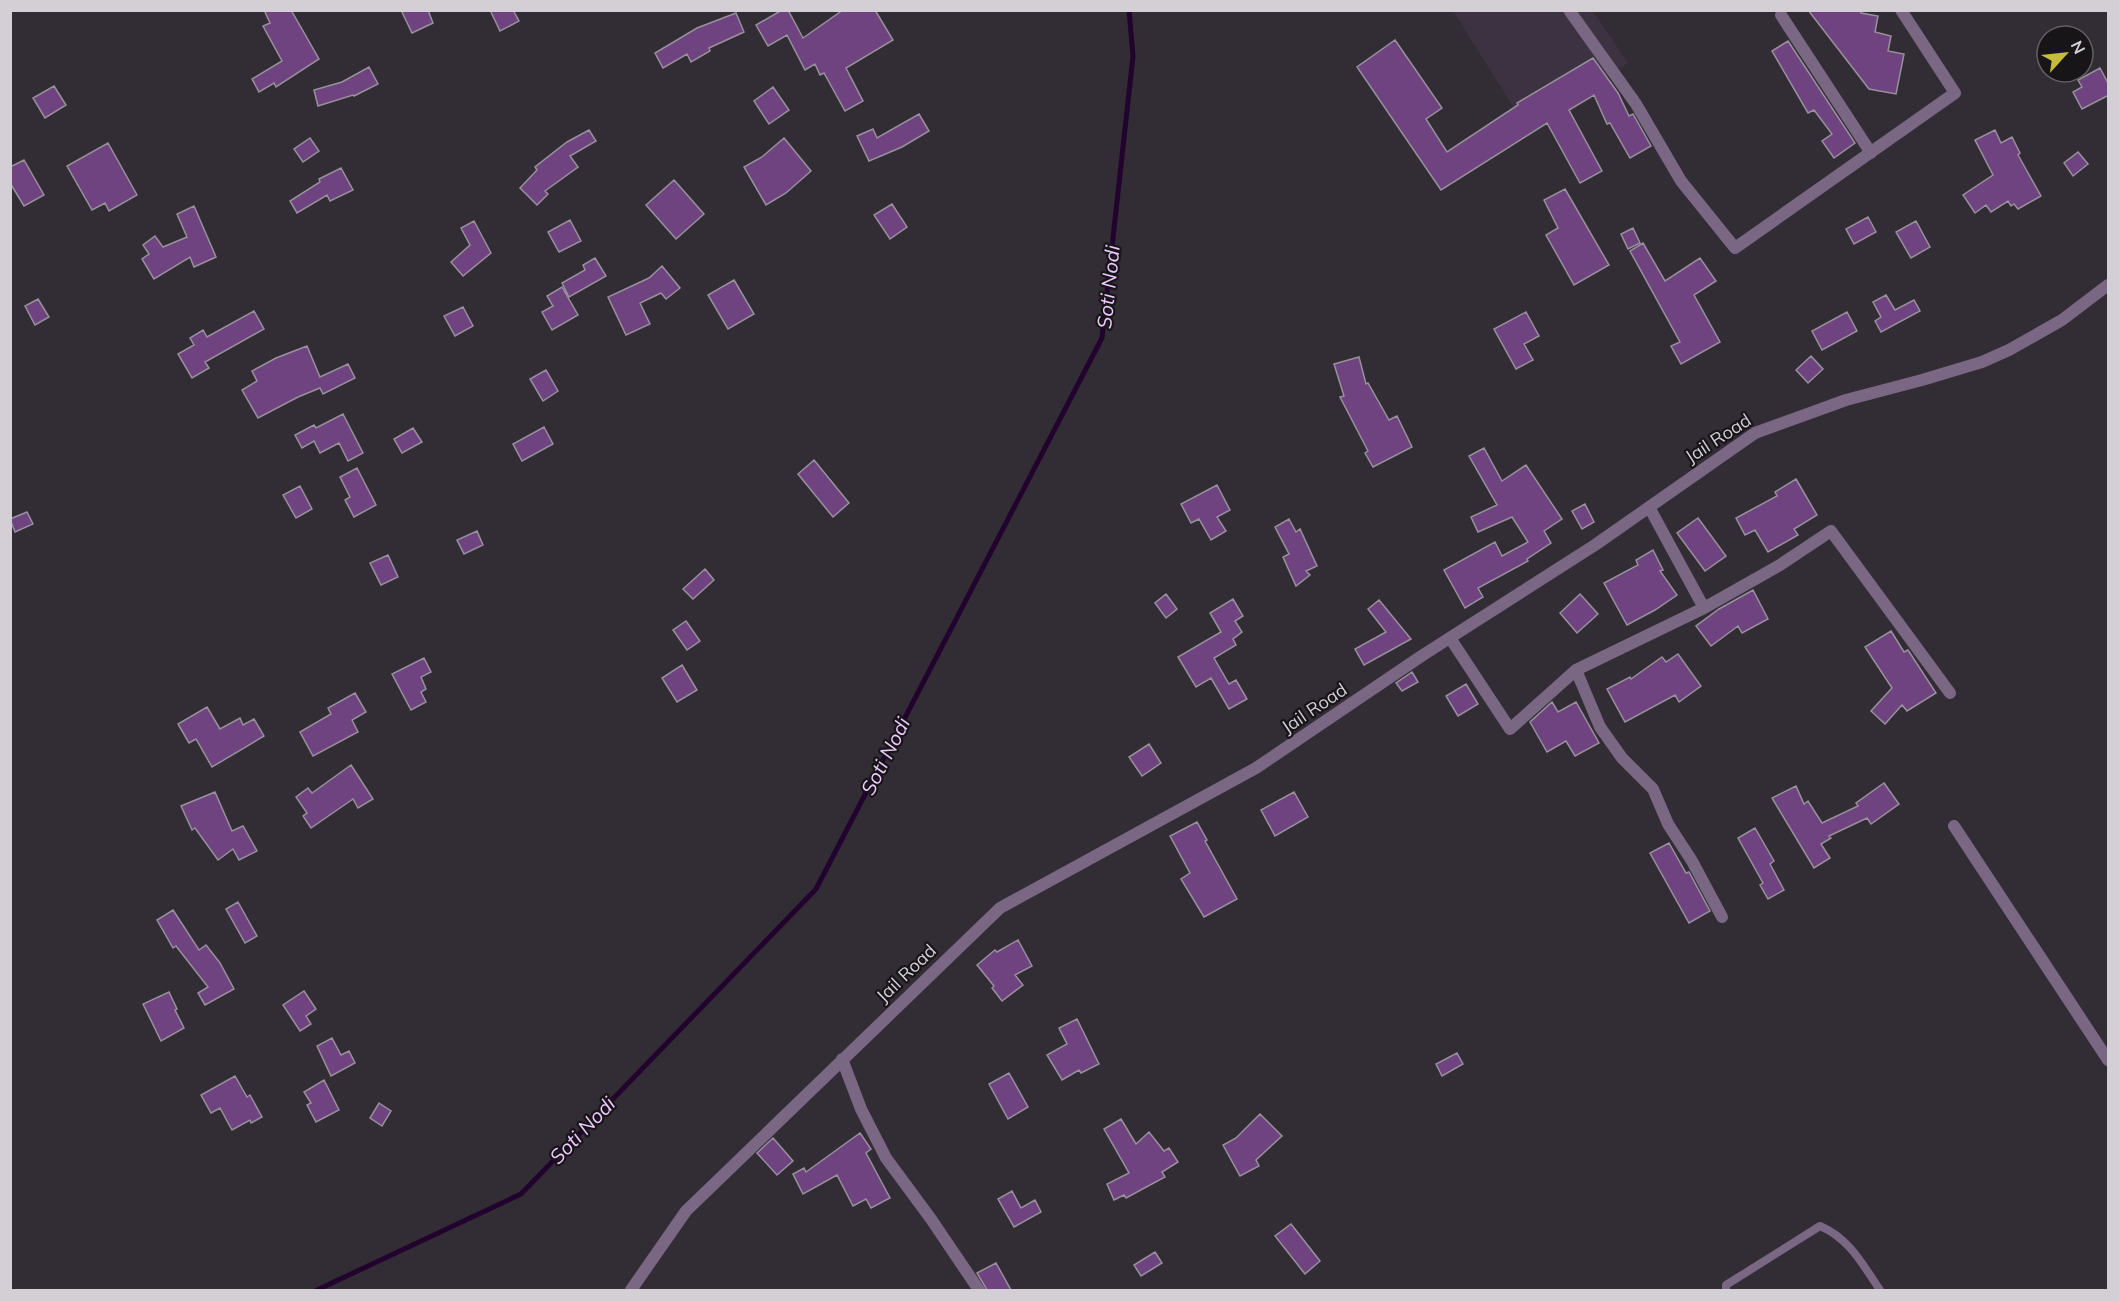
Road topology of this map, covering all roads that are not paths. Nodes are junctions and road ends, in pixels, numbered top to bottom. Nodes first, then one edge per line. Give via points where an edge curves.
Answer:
1 (1569, 10) edge
2 (1901, 10) edge
3 (1781, 15) dead end
4 (1871, 153) junction
5 (2109, 285) edge
6 (1648, 507) junction
7 (1704, 608) junction
8 (1450, 638) junction
9 (1576, 670) junction
10 (1950, 693) dead end
11 (1954, 826) dead end
12 (1722, 918) dead end
13 (842, 1059) junction
14 (2109, 1060) edge
15 (631, 1290) edge
16 (979, 1290) edge
17 (1726, 1290) edge
18 (1880, 1290) edge

1 - 4 street via 1636,104 1681,181 1736,248
2 - 4 street via 1955,93
3 - 4 street
5 - 6 street, Jail Road via 2062,320 1982,362 1846,400 1755,433
6 - 7 street
6 - 8 street, Jail Road
7 - 9 street
7 - 10 street via 1831,531
8 - 9 street via 1510,729
8 - 13 street, Jail Road via 1256,768 1000,908
9 - 12 street via 1600,727 1653,789 1668,824
11 - 14 street
13 - 15 street, Jail Road via 686,1211
13 - 16 street via 886,1158
17 - 18 lane via 1726,1284 1820,1226 1853,1249

